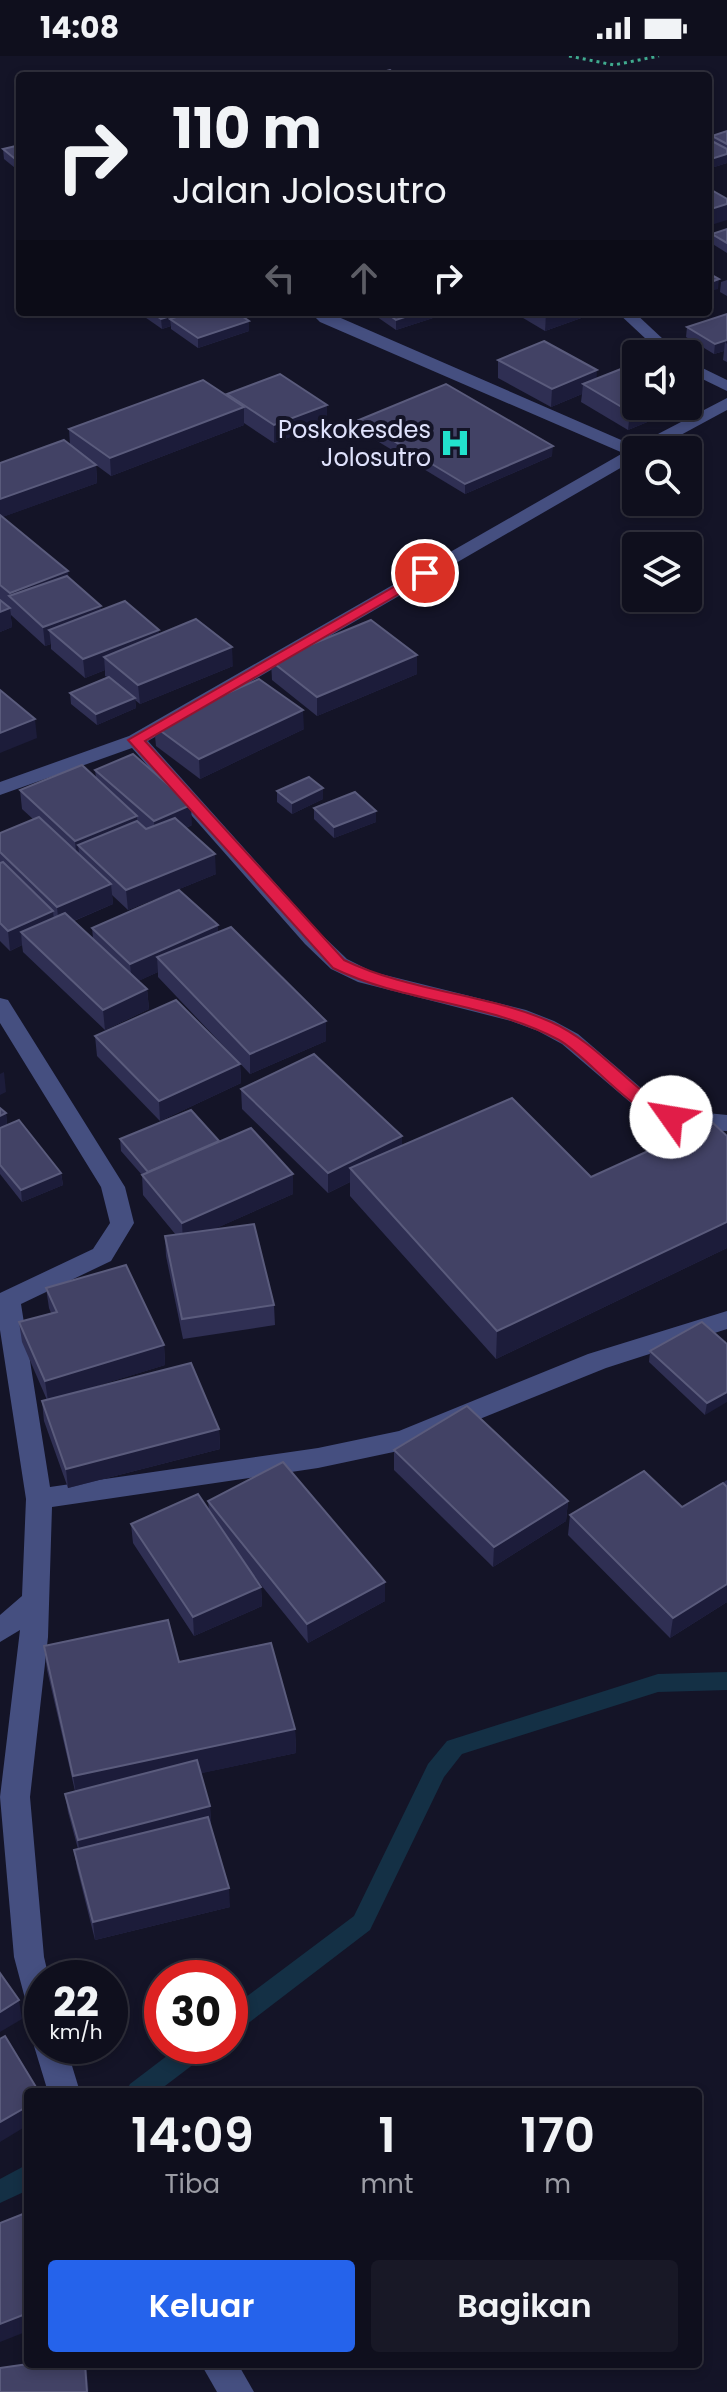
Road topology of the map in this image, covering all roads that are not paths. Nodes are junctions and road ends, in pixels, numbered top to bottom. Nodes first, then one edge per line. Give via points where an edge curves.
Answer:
1 (325, 316) edge
2 (629, 316) edge
3 (656, 340) edge
4 (702, 373) edge
5 (727, 386) edge
6 (727, 403) edge
7 (665, 436) edge
8 (622, 445) edge
9 (622, 460) edge
10 (136, 740) junction
11 (0, 789) edge
12 (0, 1005) edge
13 (727, 1123) edge
14 (3, 1302) edge
15 (727, 1320) edge
16 (39, 1499) junction
17 (35, 1601) junction
18 (0, 1631) edge
19 (30, 1960) edge
20 (221, 2368) edge
21 (237, 2392) edge

1 - 8 street
2 - 3 street
4 - 5 street
6 - 7 street
9 - 10 street
10 - 11 street
10 - 13 street via 339,964 366,977 546,1026 570,1039 646,1104 671,1117
12 - 14 street via 113,1187 122,1223 102,1255
14 - 16 street
15 - 16 street via 597,1361 403,1440 318,1458
16 - 17 street
17 - 18 street
17 - 19 street via 15,1797
20 - 21 street

